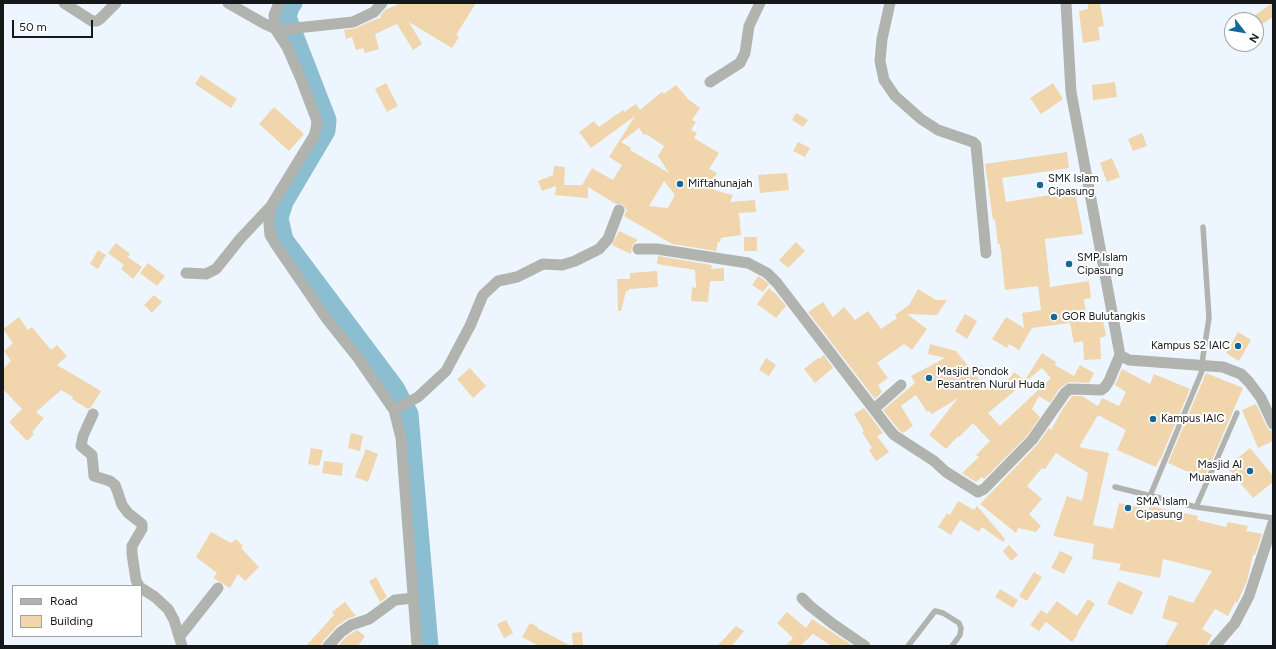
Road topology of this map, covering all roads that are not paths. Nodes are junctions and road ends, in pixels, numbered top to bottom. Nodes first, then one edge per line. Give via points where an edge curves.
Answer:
1 (64, 3) edge
2 (116, 3) edge
3 (228, 3) edge
4 (279, 3) edge
5 (382, 3) edge
6 (760, 3) edge
7 (890, 3) edge
8 (1066, 3) edge
9 (279, 30) junction
10 (710, 82) dead end
11 (271, 206) junction
12 (619, 210) dead end
13 (1203, 227) dead end
14 (638, 249) dead end
15 (986, 253) dead end
16 (186, 274) dead end
17 (1125, 358) junction
18 (1203, 366) junction
19 (901, 385) dead end
20 (396, 409) junction
21 (874, 409) junction
22 (93, 414) dead end
23 (1237, 414) dead end
24 (1273, 424) edge
25 (1115, 487) dead end
26 (1150, 496) junction
27 (1196, 507) junction
28 (1273, 518) edge
29 (1273, 523) edge
30 (139, 585) edge
31 (142, 588) edge
32 (218, 588) dead end
33 (413, 598) junction
34 (802, 598) dead end
35 (181, 641) edge
36 (328, 646) edge
37 (417, 646) edge
38 (864, 646) edge
39 (908, 646) edge
40 (952, 646) edge
41 (1215, 646) edge

1 - 2 street via 92,21 97,21
3 - 9 street
4 - 9 street via 274,15
5 - 9 street via 374,12 353,22
6 - 10 street via 749,26 745,53 740,63
7 - 15 street via 880,61 884,80 895,96 921,119 938,130 976,145
8 - 17 street via 1071,92
9 - 11 street via 301,79 317,125 314,136
11 - 16 street via 216,268 206,274
11 - 20 street via 270,235 276,245 326,318
12 - 20 street via 608,239 599,249 575,261 562,265 543,264 517,277 498,281 483,295 446,371 418,397
13 - 18 lane via 1209,318
14 - 21 street via 657,249 748,263 767,273
17 - 18 street
17 - 21 street via 1101,390 1070,389 1065,393 1032,440 984,489 978,492 894,435
18 - 24 street via 1223,367 1241,374 1261,398
18 - 26 lane
19 - 21 street
20 - 33 street via 401,438
22 - 30 street via 81,439 81,446 92,456 94,476 115,485 122,505 142,524 142,529 132,546
23 - 27 lane
25 - 26 lane
26 - 27 lane
27 - 28 lane
29 - 41 street via 1249,596 1235,622
31 - 35 street via 168,609
32 - 35 street
33 - 36 street via 395,600 369,619 351,624
33 - 37 street
34 - 38 street via 832,624
39 - 40 lane via 935,611 959,623 960,635

